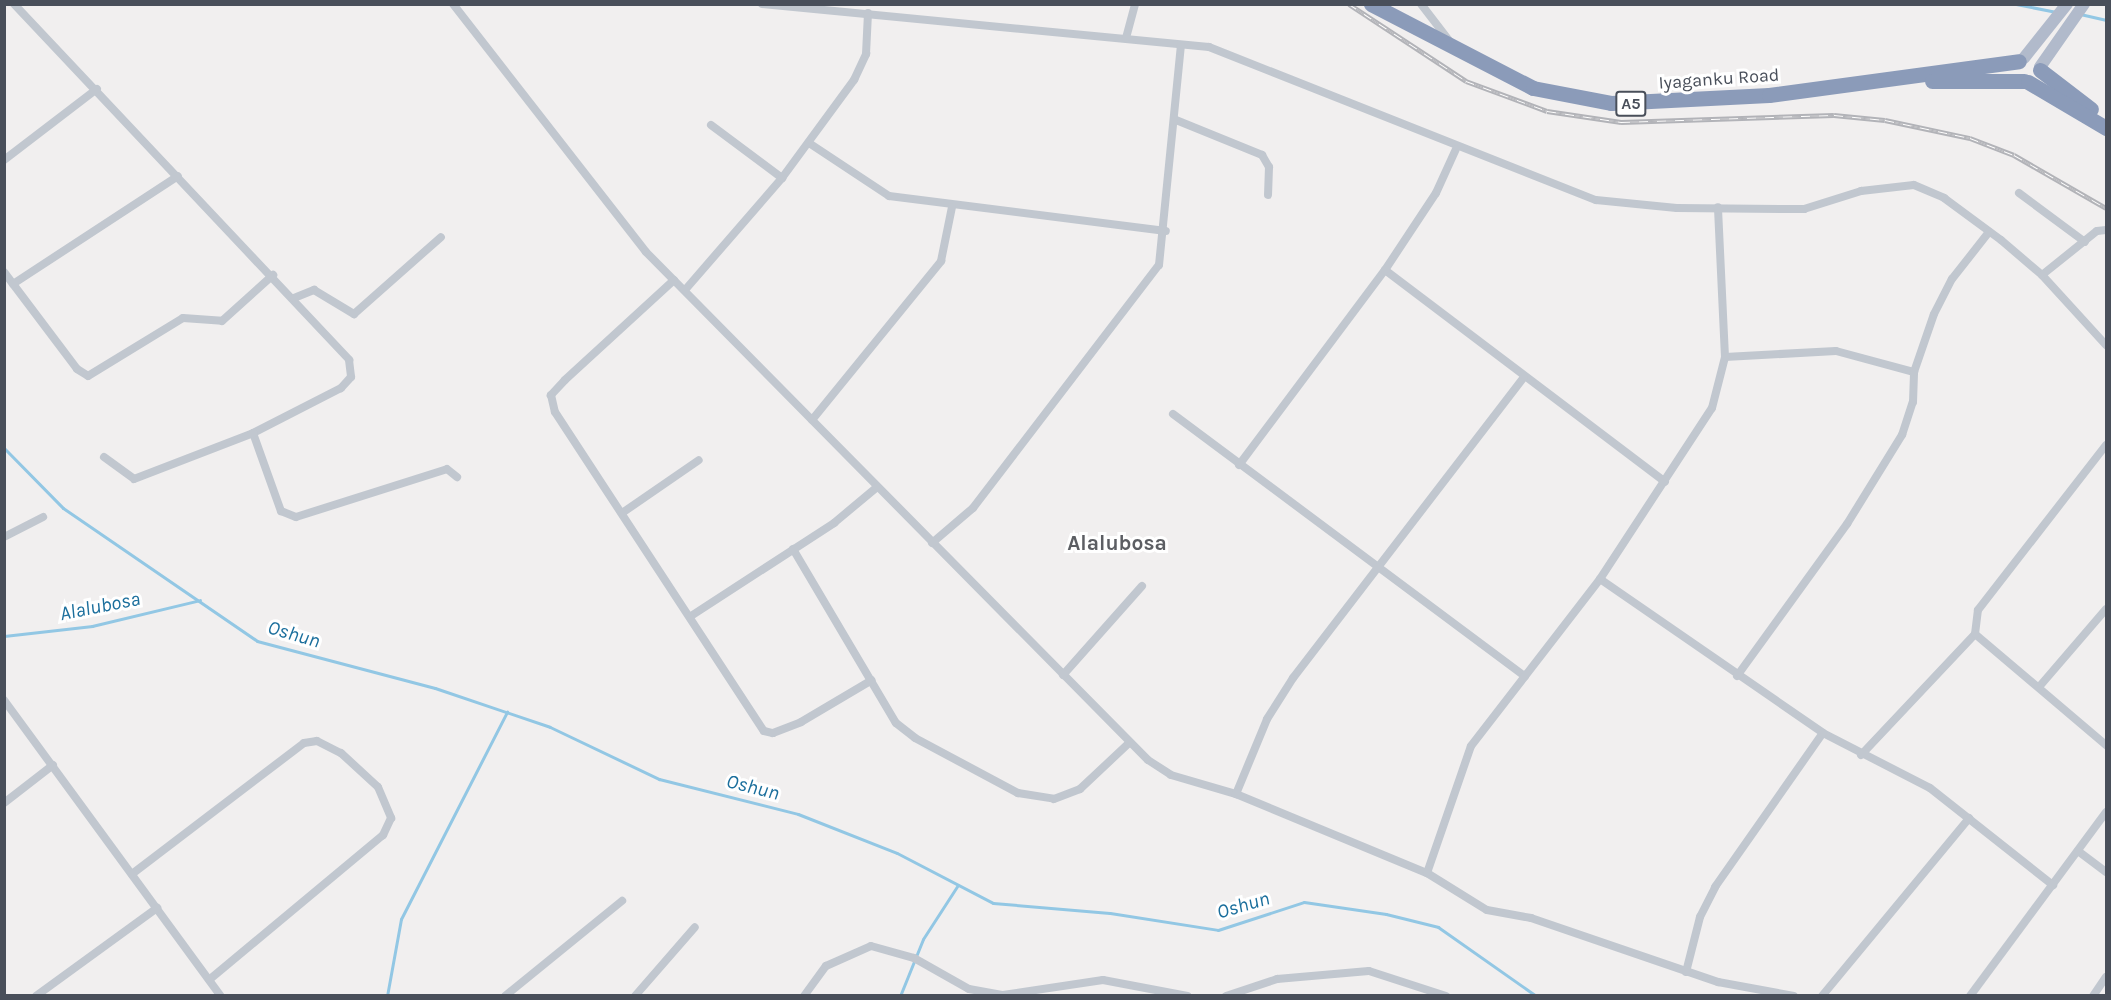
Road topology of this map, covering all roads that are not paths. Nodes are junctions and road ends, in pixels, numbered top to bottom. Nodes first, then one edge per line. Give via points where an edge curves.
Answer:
1 (14, 4) edge
2 (453, 4) edge
3 (762, 4) edge
4 (1135, 4) edge
5 (1371, 4) edge
6 (1421, 4) edge
7 (2067, 4) edge
8 (2084, 4) edge
9 (868, 13) junction
10 (1126, 38) junction
11 (1181, 45) junction
12 (1450, 49) junction
13 (2021, 59) junction
14 (2040, 68) junction
15 (1911, 78) junction
16 (2026, 82) junction
17 (97, 90) junction
18 (1176, 120) junction
19 (711, 124) dead end
20 (2105, 127) edge
21 (809, 143) junction
22 (1456, 149) junction
23 (4, 160) edge
24 (178, 176) junction
25 (782, 178) junction
26 (2019, 193) dead end
27 (1268, 195) dead end
28 (952, 207) junction
29 (1718, 207) junction
30 (2106, 230) edge
31 (1166, 231) junction
32 (1989, 232) junction
33 (441, 237) dead end
34 (2085, 242) junction
35 (1385, 270) junction
36 (4, 272) edge
37 (273, 275) junction
38 (2042, 275) junction
39 (675, 280) junction
40 (13, 284) junction
41 (685, 290) junction
42 (294, 298) junction
43 (2106, 345) edge
44 (1725, 357) junction
45 (1914, 372) junction
46 (1524, 377) junction
47 (1173, 414) dead end
48 (812, 420) junction
49 (253, 433) junction
50 (2106, 445) edge
51 (104, 457) dead end
52 (699, 460) dead end
53 (1239, 465) junction
54 (457, 477) dead end
55 (1665, 482) junction
56 (877, 487) junction
57 (622, 513) junction
58 (43, 517) dead end
59 (4, 537) edge
60 (932, 543) junction
61 (793, 549) junction
62 (1378, 568) junction
63 (1600, 579) junction
64 (1142, 586) dead end
65 (2106, 609) edge
66 (691, 616) junction
67 (1975, 634) junction
68 (1063, 675) junction
69 (1525, 676) junction
70 (1737, 676) junction
71 (872, 681) junction
72 (2039, 687) junction
73 (4, 700) edge
74 (1823, 733) junction
75 (1129, 743) junction
76 (2106, 745) edge
77 (1861, 755) junction
78 (53, 765) junction
79 (1236, 794) junction
80 (4, 803) edge
81 (2106, 812) edge
82 (1969, 818) junction
83 (2078, 851) junction
84 (2106, 872) edge
85 (1427, 873) junction
86 (132, 874) junction
87 (2053, 885) junction
88 (622, 901) dead end
89 (157, 908) junction
90 (695, 927) dead end
91 (1686, 972) junction
92 (2105, 979) edge
93 (209, 980) junction
94 (1972, 995) edge
95 (36, 996) edge
96 (221, 996) edge
97 (505, 996) edge
98 (635, 996) edge
99 (804, 996) edge
100 (1188, 996) edge
101 (1226, 996) edge
102 (1446, 996) edge
103 (1794, 996) edge
104 (1822, 996) edge
105 (2093, 996) edge

1 - 17 street
2 - 39 street via 625,228
3 - 9 street
4 - 10 street
5 - 12 highway, Iyaganku Road / A5
6 - 12 street via 1448,37
7 - 13 main road
8 - 14 main road
9 - 10 street
9 - 21 street via 861,67
10 - 11 street
11 - 18 street
11 - 22 street via 1235,55
12 - 15 highway, Iyaganku Road / A5 via 1533,88 1611,103 1769,95
13 - 14 highway
13 - 15 highway, Iyaganku Road / A5
13 - 16 highway via 2016,74
14 - 16 highway
14 - 20 highway, A5 via 2091,108
15 - 16 highway, Iyaganku Road / A5
16 - 20 highway, A5
17 - 23 street
17 - 24 street
18 - 27 street via 1262,155 1269,167
18 - 31 street
19 - 25 street
21 - 25 street
21 - 28 street via 876,191
22 - 29 street via 1596,200
22 - 35 street via 1436,193
24 - 37 street
24 - 40 street
25 - 41 street
26 - 34 street
28 - 31 street
28 - 48 street via 941,261
29 - 32 street via 1804,208 1861,191 1907,184 1944,198
29 - 44 street
30 - 34 street
31 - 60 street via 1163,255 1147,285 973,508
32 - 38 street
32 - 45 street via 1941,297
33 - 42 street via 354,314 314,290
34 - 38 street
35 - 46 street
35 - 53 street
36 - 40 street
37 - 40 street via 222,321 183,318 88,376 77,369
37 - 42 street
38 - 43 street
39 - 41 street
39 - 57 street via 551,395 555,412
41 - 48 street
42 - 49 street via 349,360 351,377 341,388
44 - 45 street via 1836,351
44 - 55 street via 1712,408
45 - 70 street via 1909,418 1883,469
46 - 55 street
46 - 62 street
47 - 53 street
48 - 56 street
49 - 51 street via 134,479
49 - 54 street via 280,511 292,517 447,469
50 - 67 street via 1978,610
52 - 57 street
53 - 62 street
55 - 63 street
56 - 60 street
56 - 61 street
57 - 66 street
58 - 59 street
60 - 68 street
61 - 66 street
61 - 71 street
62 - 69 street
62 - 79 street via 1275,706
63 - 69 street
63 - 70 street
64 - 68 street
65 - 72 street
66 - 71 street via 770,733 826,709
67 - 72 street
67 - 77 street
68 - 75 street
69 - 85 street via 1467,754
70 - 74 street
71 - 75 street via 904,732 1028,797 1069,796
72 - 76 street
73 - 78 street
74 - 77 street
74 - 91 street via 1715,887 1700,917
75 - 79 street via 1171,775
77 - 82 street via 1930,788
78 - 80 street
78 - 86 street
79 - 85 street
81 - 83 street
82 - 87 street
82 - 104 street
83 - 84 street
83 - 87 street
85 - 91 street via 1487,910 1531,918
86 - 89 street
86 - 93 street via 304,743 316,741 341,753 378,787 391,818 383,835
87 - 94 street
88 - 97 street
89 - 93 street
89 - 95 street
90 - 98 street
91 - 103 street
92 - 105 street
93 - 96 street
99 - 100 street via 826,966 847,952 871,946 914,958 969,989 1003,995 1103,980
101 - 102 street via 1276,979 1369,971

